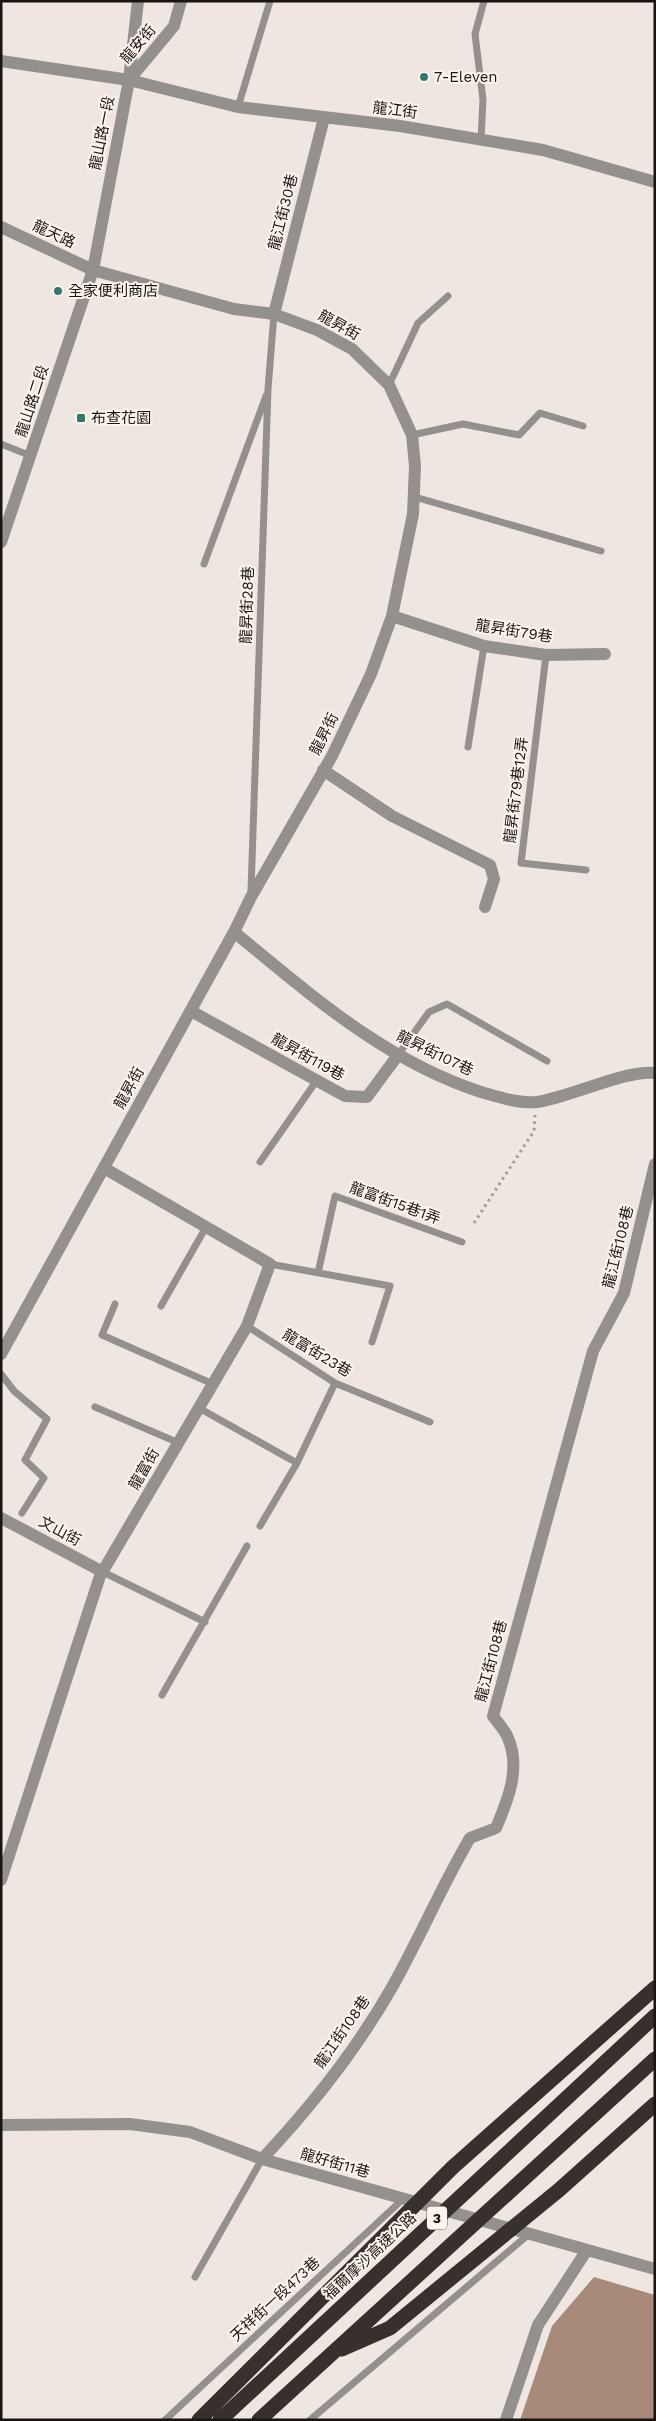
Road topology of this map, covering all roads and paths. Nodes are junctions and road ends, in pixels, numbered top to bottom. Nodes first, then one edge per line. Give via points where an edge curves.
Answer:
1 (138, 1) edge
2 (181, 1) edge
3 (270, 1) edge
4 (484, 1) edge
5 (1, 61) edge
6 (129, 80) junction
7 (238, 107) junction
8 (324, 118) junction
9 (481, 140) junction
10 (655, 182) edge
11 (1, 227) edge
12 (93, 270) junction
13 (448, 296) dead end
14 (274, 314) junction
15 (389, 385) junction
16 (268, 389) junction
17 (583, 426) dead end
18 (412, 435) junction
19 (1, 444) edge
20 (31, 456) junction
21 (415, 498) junction
22 (1, 542) edge
23 (601, 551) dead end
24 (204, 564) dead end
25 (392, 616) junction
26 (484, 646) junction
27 (605, 654) dead end
28 (546, 655) junction
29 (468, 747) dead end
30 (323, 770) junction
31 (586, 870) dead end
32 (251, 897) junction
33 (485, 907) dead end
34 (234, 932) junction
35 (191, 1011) junction
36 (398, 1054) junction
37 (547, 1061) dead end
38 (655, 1073) edge
39 (317, 1080) junction
40 (536, 1102) junction
41 (260, 1162) dead end
42 (655, 1164) edge
43 (104, 1168) junction
44 (474, 1223) dead end
45 (206, 1227) junction
46 (462, 1242) dead end
47 (270, 1264) junction
48 (318, 1272) junction
49 (115, 1304) dead end
50 (162, 1306) dead end
51 (247, 1326) junction
52 (372, 1342) dead end
53 (1, 1354) edge
54 (1, 1374) edge
55 (335, 1383) junction
56 (213, 1384) junction
57 (95, 1407) dead end
58 (199, 1408) junction
59 (430, 1422) dead end
60 (179, 1443) junction
61 (297, 1463) junction
62 (22, 1513) dead end
63 (1, 1518) edge
64 (260, 1526) dead end
65 (247, 1546) dead end
66 (102, 1572) junction
67 (205, 1622) junction
68 (162, 1695) dead end
69 (1, 1880) edge
70 (655, 1988) edge
71 (655, 2016) edge
72 (655, 2059) edge
73 (655, 2104) edge
74 (1, 2126) edge
75 (262, 2159) junction
76 (403, 2199) junction
77 (529, 2234) junction
78 (588, 2250) junction
79 (655, 2269) edge
80 (195, 2277) dead end
81 (332, 2354) junction
82 (165, 2420) edge
83 (199, 2420) edge
84 (220, 2420) edge
85 (259, 2420) edge
86 (310, 2420) edge
87 (506, 2420) edge

1 - 6 street, 龍山路一段
2 - 6 street, 龍安街 via 174,26
3 - 7 lane
4 - 9 lane via 475,34 483,100
5 - 6 street, 龍江街
6 - 7 street, 龍江街
6 - 12 street, 龍山路一段
7 - 8 street, 龍江街
8 - 9 street, 龍江街 via 400,126
8 - 14 street, 龍江街30巷
9 - 10 street, 龍江街 via 543,150
11 - 12 street, 龍天路
12 - 14 street, 龍昇街 via 234,309
12 - 20 street, 龍山路二段
13 - 15 lane via 418,324
14 - 15 street, 龍昇街 via 317,330 352,349
14 - 16 lane, 龍昇街28巷
15 - 18 street, 龍昇街
16 - 24 lane
16 - 32 lane, 龍昇街28巷
17 - 18 lane via 540,413 519,435 463,424
18 - 21 street, 龍昇街
19 - 20 lane
20 - 22 street, 龍山路二段
21 - 23 lane
21 - 25 street, 龍昇街
25 - 26 street, 龍昇街79巷
25 - 30 street, 龍昇街 via 372,674
26 - 28 street, 龍昇街79巷
26 - 29 lane
27 - 28 street, 龍昇街79巷
28 - 31 lane, 龍昇街79巷12弄 via 521,863
30 - 32 street, 龍昇街
30 - 33 street via 392,816 490,865 494,879
32 - 34 street, 龍昇街
34 - 35 street, 龍昇街
34 - 36 street, 龍昇街107巷 via 344,1022
35 - 39 street, 龍昇街119巷
35 - 43 street, 龍昇街
36 - 37 lane via 429,1012 447,1004
36 - 39 street, 龍昇街119巷 via 367,1097 345,1096
36 - 40 street, 龍昇街107巷 via 451,1082 507,1100
38 - 40 street, 龍昇街107巷 via 629,1076
39 - 41 lane
40 - 44 path via 534,1132
42 - 75 street, 龍江街108巷 via 624,1293 593,1351 493,1716 508,1737 514,1761 511,1792 496,1828 470,1838 391,1990 359,2038 305,2113
43 - 45 street
43 - 53 street, 龍昇街
45 - 47 street
45 - 50 lane
46 - 48 lane, 龍富街15巷1弄 via 335,1196
47 - 48 lane
47 - 51 street, 龍富街
48 - 52 lane via 390,1286
49 - 56 lane via 102,1335
51 - 55 lane, 龍富街23巷
51 - 56 street, 龍富街
54 - 62 lane via 14,1392 47,1419 24,1460 44,1478
55 - 59 lane, 龍富街23巷
55 - 61 lane
56 - 58 street, 龍富街
57 - 60 lane
58 - 60 street, 龍富街
58 - 61 lane
60 - 66 street, 龍富街
61 - 64 lane
63 - 66 street, 文山街
65 - 67 lane
66 - 67 lane
66 - 69 street, 龍富街
67 - 68 lane
70 - 83 highway, bridge via 453,2167
71 - 84 highway, 福爾摩沙高速公路 / 3, bridge
72 - 81 highway, 3, bridge
73 - 81 highway, bridge via 559,2190 390,2328
74 - 75 street, 龍好街11巷 via 130,2124 160,2127 190,2132
75 - 76 street, 龍好街11巷
75 - 80 lane
76 - 77 street, 龍好街11巷
76 - 82 lane, 天祥街一段473巷
77 - 78 street, 龍好街11巷
77 - 86 lane
78 - 79 street, 龍好街11巷
78 - 87 street via 538,2325
81 - 85 highway, 3, bridge

